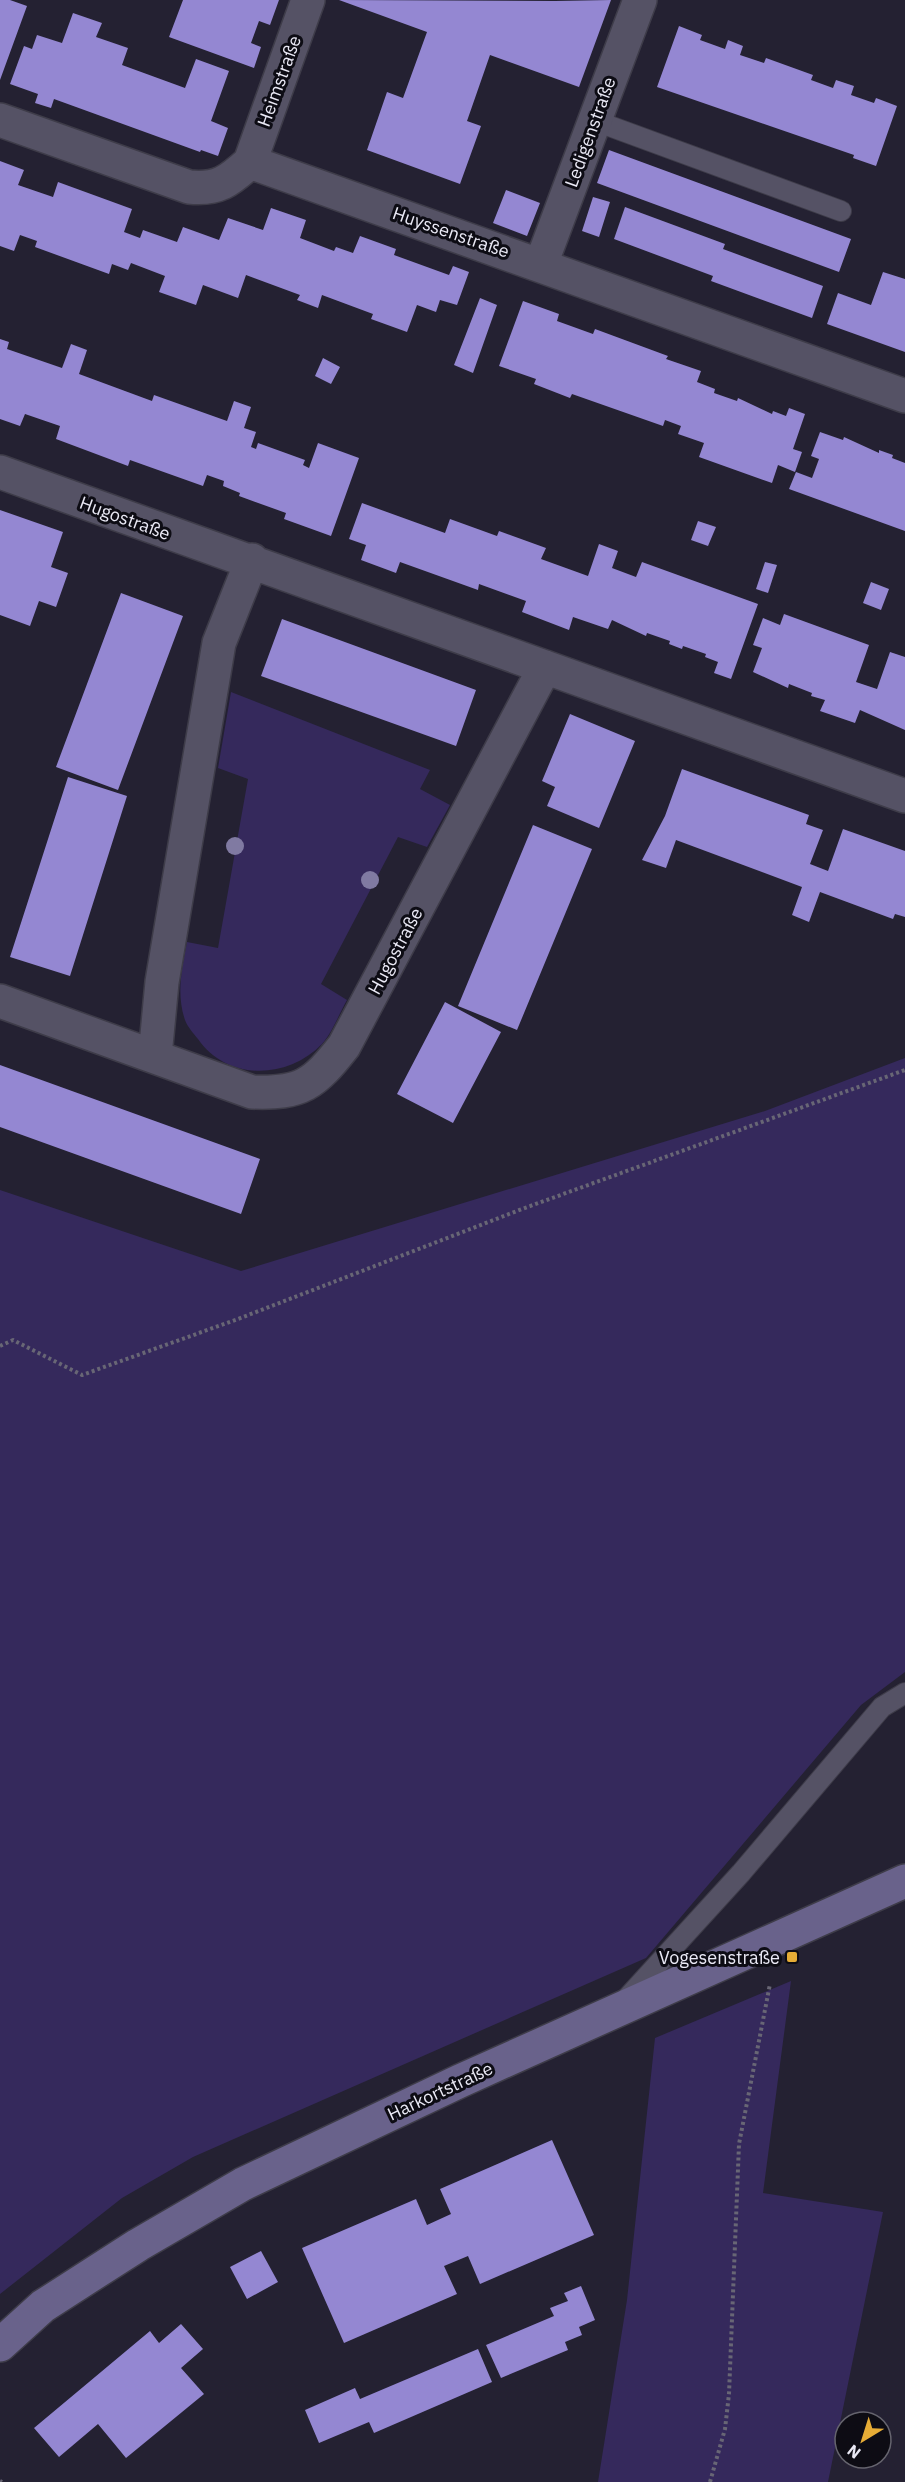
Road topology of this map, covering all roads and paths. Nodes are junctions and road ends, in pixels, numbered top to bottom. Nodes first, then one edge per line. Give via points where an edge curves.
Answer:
1 (308, 0) edge
2 (640, 0) edge
3 (0, 120) edge
4 (593, 120) junction
5 (250, 162) junction
6 (841, 211) dead end
7 (542, 264) junction
8 (905, 396) edge
9 (0, 472) edge
10 (252, 560) junction
11 (545, 667) junction
12 (905, 796) edge
13 (0, 1001) edge
14 (155, 1056) junction
15 (905, 1070) edge
16 (0, 1346) edge
17 (905, 1694) edge
18 (905, 1881) edge
19 (783, 1935) junction
20 (610, 2015) junction
21 (0, 2345) edge
22 (710, 2482) edge

1 - 5 street, Heimstraße
2 - 4 street, Ledigenstraße
3 - 5 street via 189,187 209,189 232,179
4 - 6 lane
4 - 7 street, Ledigenstraße
5 - 7 street, Huyssenstraße
7 - 8 street, Huyssenstraße
9 - 10 street, Hugostraße
10 - 11 street, Hugostraße
10 - 14 street via 219,643 162,982
11 - 12 street, Hugostraße
11 - 14 street, Hugostraße via 344,1046 327,1068 308,1084 280,1093 252,1092
13 - 14 street, Hugostraße
15 - 16 path via 82,1375 13,1340
17 - 20 lane via 882,1707 674,1949
18 - 19 street, Harkortstraße
19 - 20 street, Harkortstraße
19 - 22 path via 766,1996 739,2144 730,2384 724,2429
20 - 21 street, Harkortstraße via 243,2184 43,2306

